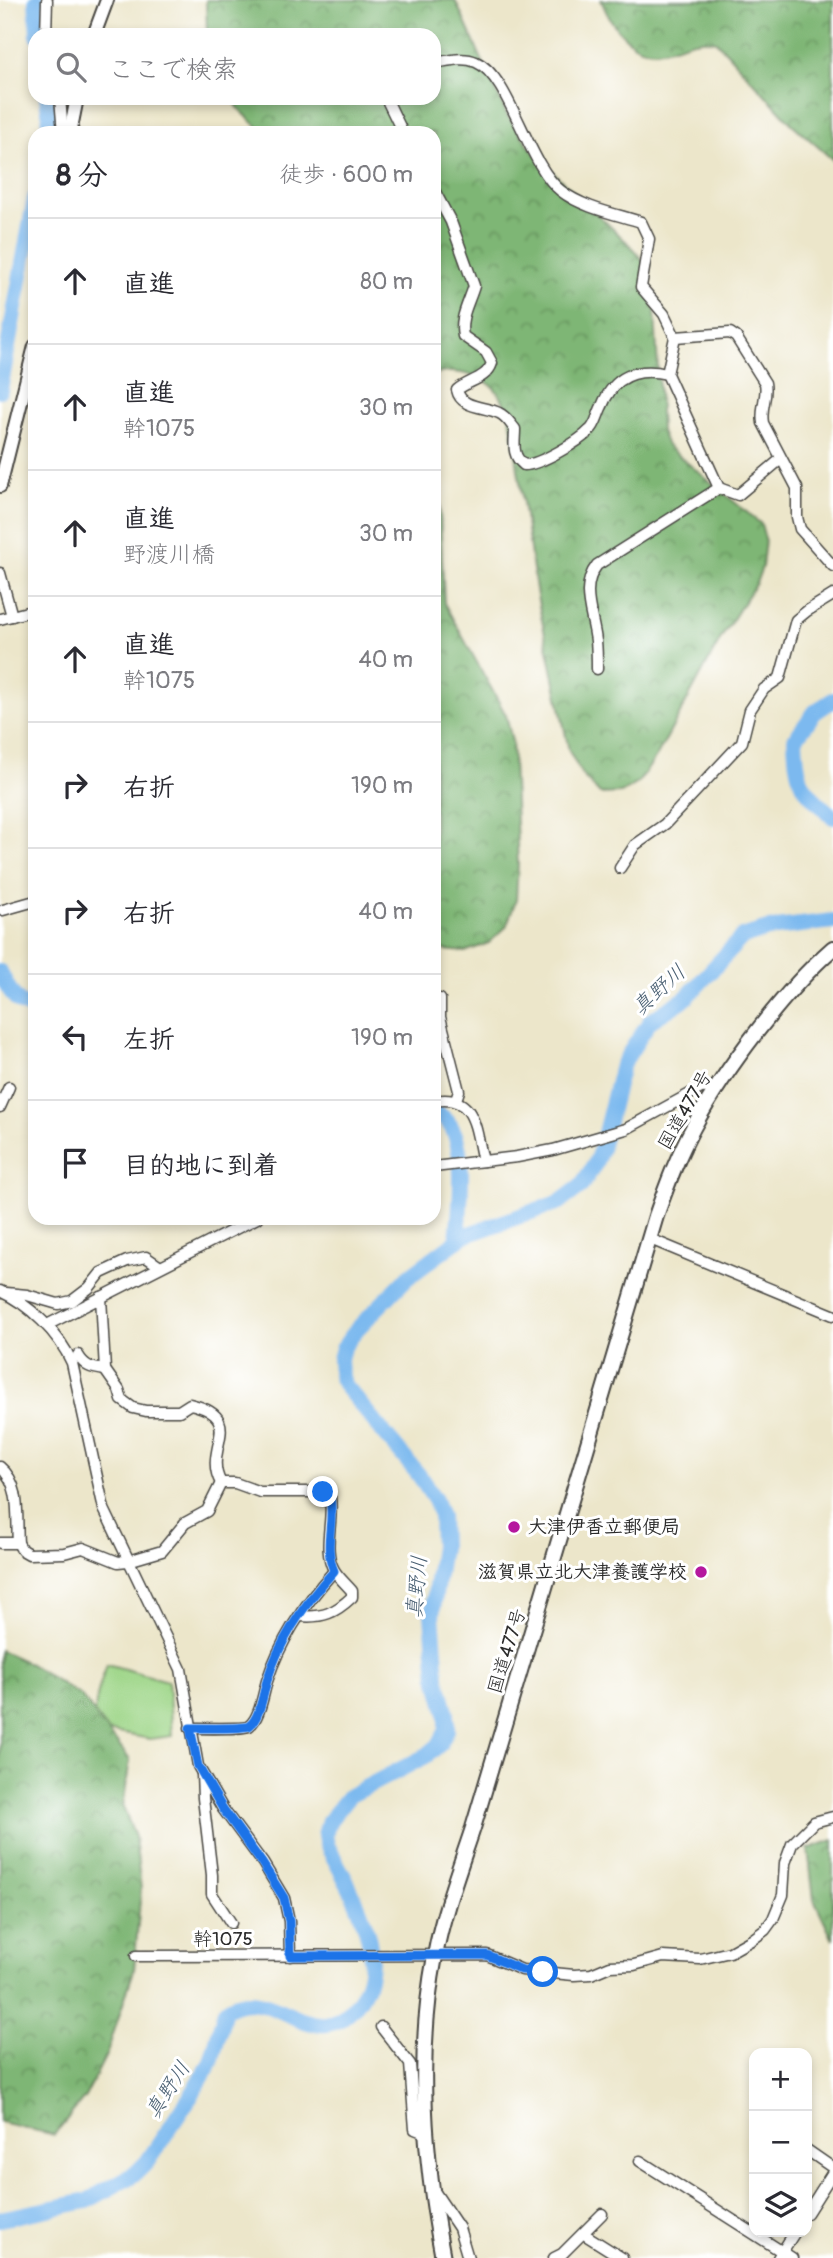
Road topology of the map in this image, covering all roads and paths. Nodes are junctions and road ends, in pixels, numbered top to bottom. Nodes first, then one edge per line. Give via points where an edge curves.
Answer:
1 (47, 0) edge
2 (107, 0) edge
3 (46, 28) edge
4 (97, 28) edge
5 (441, 62) edge
6 (61, 105) edge
7 (76, 105) edge
8 (388, 105) edge
9 (62, 126) edge
10 (72, 126) edge
11 (399, 126) edge
12 (441, 203) edge
13 (675, 337) junction
14 (28, 374) edge
15 (667, 374) junction
16 (781, 459) junction
17 (0, 486) edge
18 (719, 488) junction
19 (833, 566) edge
20 (0, 573) edge
21 (833, 595) edge
22 (28, 612) edge
23 (12, 616) junction
24 (0, 620) edge
25 (597, 669) dead end
26 (621, 868) dead end
27 (28, 903) edge
28 (3, 910) dead end
29 (833, 948) edge
30 (441, 1021) edge
31 (9, 1087) dead end
32 (718, 1087) junction
33 (441, 1100) edge
34 (456, 1100) junction
35 (0, 1107) edge
36 (482, 1161) junction
37 (441, 1166) edge
38 (243, 1225) edge
39 (650, 1239) junction
40 (159, 1266) junction
41 (3, 1292) edge
42 (101, 1297) junction
43 (833, 1315) edge
44 (47, 1325) junction
45 (78, 1355) dead end
46 (105, 1370) junction
47 (0, 1467) edge
48 (221, 1483) junction
49 (0, 1543) edge
50 (18, 1543) junction
51 (128, 1561) junction
52 (334, 1571) junction
53 (300, 1616) junction
54 (190, 1728) junction
55 (202, 1773) junction
56 (833, 1817) edge
57 (231, 1923) dead end
58 (136, 1956) dead end
59 (290, 1956) junction
60 (435, 1957) junction
61 (382, 2027) dead end
62 (425, 2133) junction
63 (812, 2154) edge
64 (640, 2161) dead end
65 (833, 2170) edge
66 (430, 2186) junction
67 (812, 2205) edge
68 (602, 2214) dead end
69 (587, 2236) dead end
70 (792, 2237) edge
71 (780, 2255) edge
72 (443, 2258) edge
73 (468, 2258) edge
74 (554, 2258) edge
75 (622, 2258) edge
76 (792, 2258) edge

1 - 3 street
2 - 4 main road
5 - 13 street via 466,59 483,66 496,79 535,155 559,190 641,222 649,239 641,287 664,314
6 - 9 street
7 - 10 main road
8 - 11 street
12 - 15 street via 474,286 463,316 463,336 486,352 492,363 487,374 457,390 458,397 507,419 515,429 517,460 524,465 541,463 592,429 603,401 618,381 644,371
13 - 15 street
13 - 16 street via 730,332 736,337 765,383 763,423
14 - 17 main road
15 - 18 street
16 - 18 street via 738,495
16 - 19 street via 797,488 800,529
18 - 25 street via 597,565 590,574 586,588
20 - 23 street
21 - 26 street via 796,620 780,678 750,710 742,742 665,824 635,845
22 - 23 street
23 - 24 street
27 - 28 street
29 - 32 highway, 国道477号 via 766,1022
30 - 34 street via 459,1091
31 - 35 street
32 - 36 street via 701,1088 626,1129 553,1150
32 - 39 highway, 国道477号 via 674,1166
33 - 34 street
34 - 36 street via 469,1112
36 - 37 street
38 - 40 street
39 - 43 street
39 - 60 highway, 国道477号
40 - 41 street via 146,1257 127,1261 101,1273 89,1288 65,1303
40 - 42 street
41 - 44 street
42 - 44 street
42 - 46 street
44 - 51 street via 72,1363 104,1509
45 - 46 street via 90,1368
46 - 48 street via 122,1400 133,1408 179,1411 190,1404 214,1413 220,1431 214,1466
47 - 50 street via 14,1483
48 - 51 street via 207,1511 185,1523 162,1550
48 - 52 street via 260,1492 323,1492 330,1497 328,1557
49 - 50 street
50 - 51 street via 29,1554 83,1548 118,1562
51 - 54 street via 181,1669
52 - 53 street
52 - 53 street via 352,1591 352,1598 327,1615
53 - 54 street via 273,1661 248,1727
54 - 55 street
55 - 57 street via 212,1894
55 - 59 street via 284,1898
56 - 60 street via 814,1822 792,1844 785,1863 783,1895 773,1919 765,1930 730,1952 701,1959 663,1957 574,1975 522,1970 487,1955
58 - 59 street, 幹1075
59 - 60 street, 幹1075
60 - 62 highway, 国道477号 via 425,2041
61 - 62 street via 410,2064 415,2129
62 - 66 highway, 国道477号
63 - 65 street
64 - 71 street
65 - 67 street
66 - 72 highway, 国道477号
66 - 73 street via 459,2228
68 - 74 street
69 - 75 street
70 - 71 street
71 - 76 street

